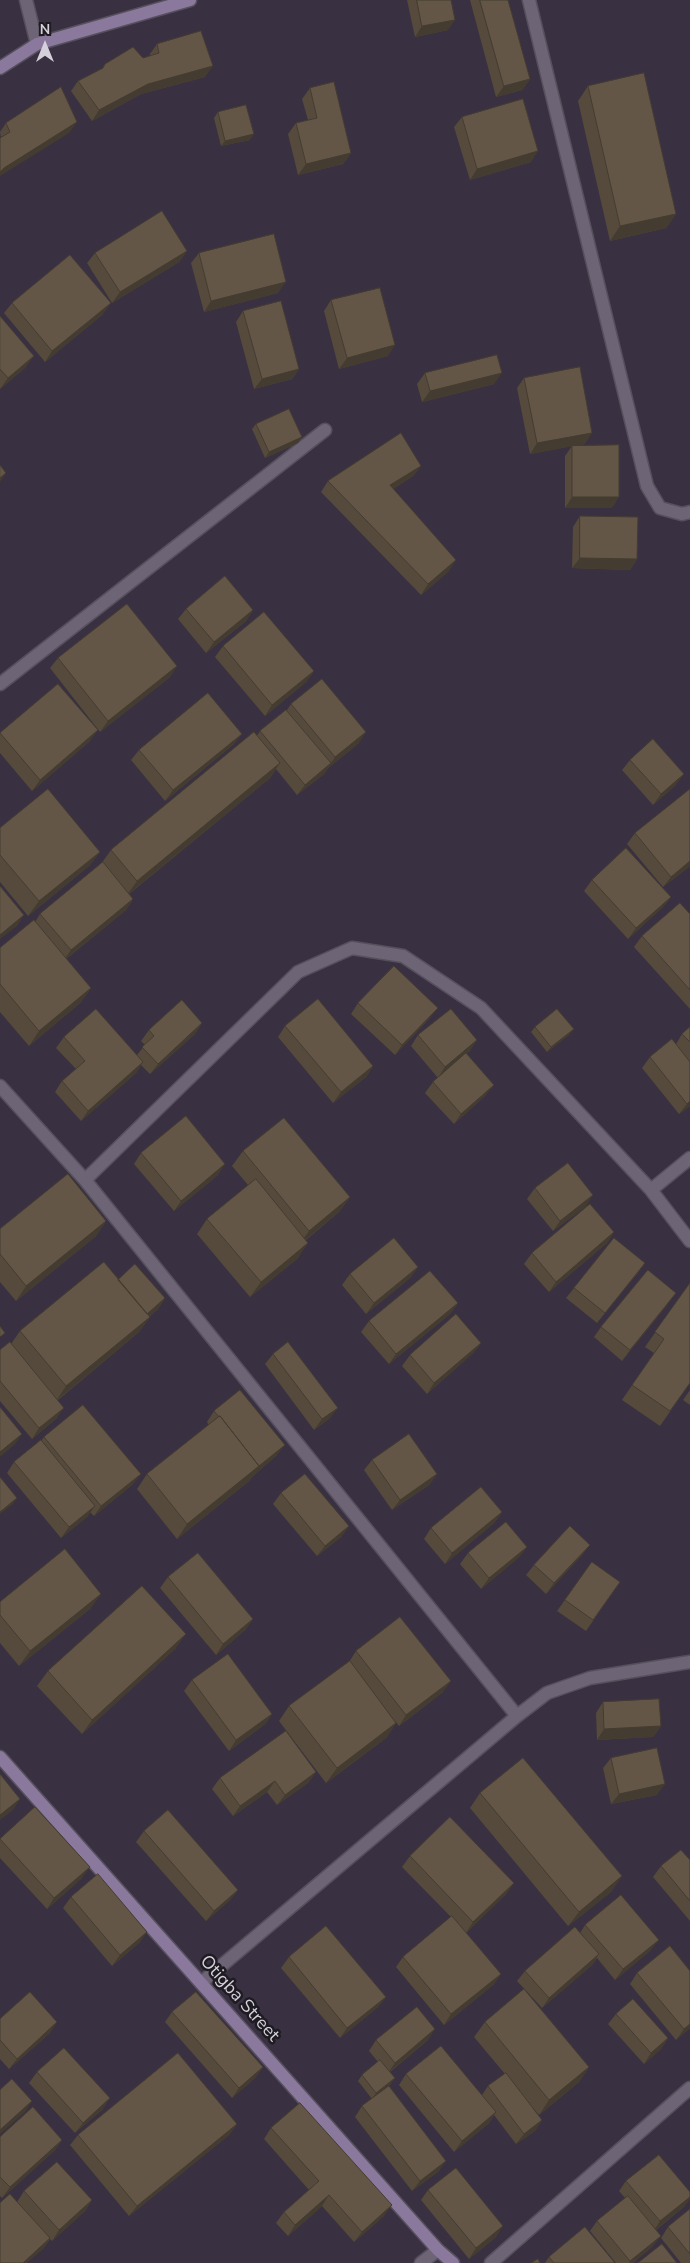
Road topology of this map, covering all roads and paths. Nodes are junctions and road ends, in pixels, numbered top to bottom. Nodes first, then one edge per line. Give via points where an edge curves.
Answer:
1 (26, 0) edge
2 (190, 0) edge
3 (529, 0) edge
4 (37, 44) junction
5 (0, 68) edge
6 (325, 430) dead end
7 (690, 512) edge
8 (0, 684) edge
9 (0, 1086) edge
10 (690, 1158) edge
11 (86, 1180) junction
12 (651, 1190) junction
13 (690, 1241) edge
14 (690, 1662) edge
15 (517, 1716) junction
16 (0, 1757) edge
17 (201, 1983) junction
18 (690, 2088) edge
19 (438, 2250) junction
20 (421, 2263) edge
21 (453, 2263) edge
22 (492, 2263) edge

1 - 4 street
2 - 4 street
3 - 7 street via 647,486 660,508 682,514
4 - 5 street
6 - 8 street
9 - 11 street
10 - 12 street
11 - 12 street via 298,972 352,948 403,956 481,1008
11 - 15 street
12 - 13 street
14 - 15 street via 590,1678 547,1693
15 - 17 street
16 - 17 street, Otigba Street
17 - 19 street, Otigba Street
18 - 22 street
19 - 20 street
19 - 21 street, Otigba Street

